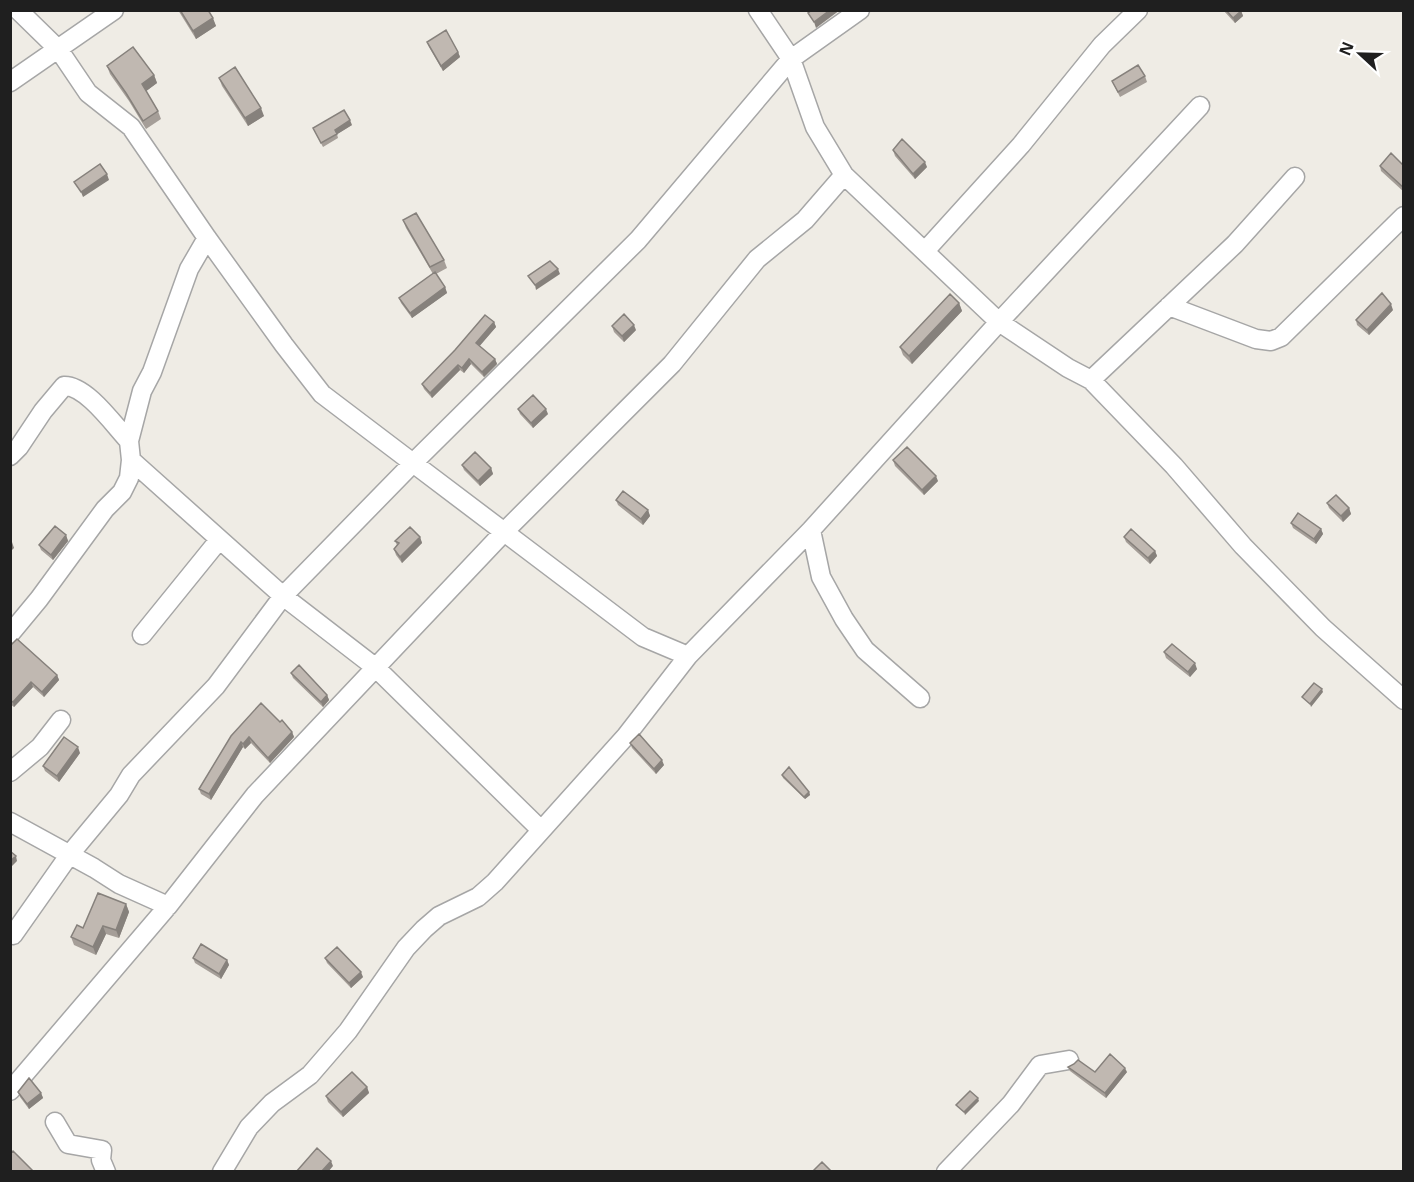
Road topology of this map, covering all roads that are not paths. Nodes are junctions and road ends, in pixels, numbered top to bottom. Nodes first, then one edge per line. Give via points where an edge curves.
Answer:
1 (18, 10) edge
2 (114, 10) edge
3 (758, 10) edge
4 (860, 10) edge
5 (1138, 10) edge
6 (58, 50) junction
7 (791, 59) junction
8 (10, 82) edge
9 (1200, 106) dead end
10 (844, 175) junction
11 (1295, 177) dead end
12 (1404, 216) edge
13 (207, 238) junction
14 (925, 252) junction
15 (1169, 306) junction
16 (999, 321) junction
17 (1091, 380) junction
18 (129, 441) junction
19 (10, 456) edge
20 (131, 460) junction
21 (413, 463) junction
22 (812, 530) junction
23 (503, 532) junction
24 (219, 540) junction
25 (283, 596) junction
26 (10, 634) edge
27 (142, 635) dead end
28 (688, 656) junction
29 (375, 667) junction
30 (920, 698) dead end
31 (1404, 700) edge
32 (61, 720) dead end
33 (10, 772) edge
34 (10, 822) edge
35 (541, 830) junction
36 (70, 854) junction
37 (168, 906) junction
38 (13, 935) dead end
39 (1069, 1060) dead end
40 (10, 1091) edge
41 (55, 1122) dead end
42 (106, 1172) edge
43 (222, 1172) edge
44 (946, 1172) edge

1 - 6 street
2 - 6 street
3 - 7 street
4 - 7 street
5 - 14 street via 1102,45 1021,145
6 - 8 street
6 - 13 street via 88,93 131,127
7 - 10 street via 815,127
7 - 21 street via 638,240
9 - 16 street
10 - 14 street
10 - 23 street via 805,220 757,259 672,364
11 - 15 street via 1235,244
12 - 15 street via 1281,337 1270,341 1256,339
13 - 18 street via 189,269 142,391
13 - 21 street via 322,394
14 - 16 street
15 - 17 street
16 - 17 street
16 - 22 street
17 - 31 street via 1323,628
18 - 19 street via 82,391 64,386
18 - 20 street
20 - 24 street
20 - 26 street via 122,492
21 - 23 street
21 - 25 street
22 - 28 street
22 - 30 street via 821,577 844,619 865,651
23 - 28 street via 643,637
23 - 29 street
24 - 25 street
24 - 27 street
25 - 29 street
25 - 36 street via 216,686 131,775
28 - 35 street via 626,736
29 - 35 street
29 - 37 street via 255,795
32 - 33 street via 40,747
34 - 36 street
35 - 43 street via 478,897 439,916 406,948 348,1030 310,1075 272,1103 249,1127
36 - 37 street via 119,884
36 - 38 street
37 - 40 street
39 - 44 street via 1040,1065 1011,1104
41 - 42 street via 68,1144 102,1150

